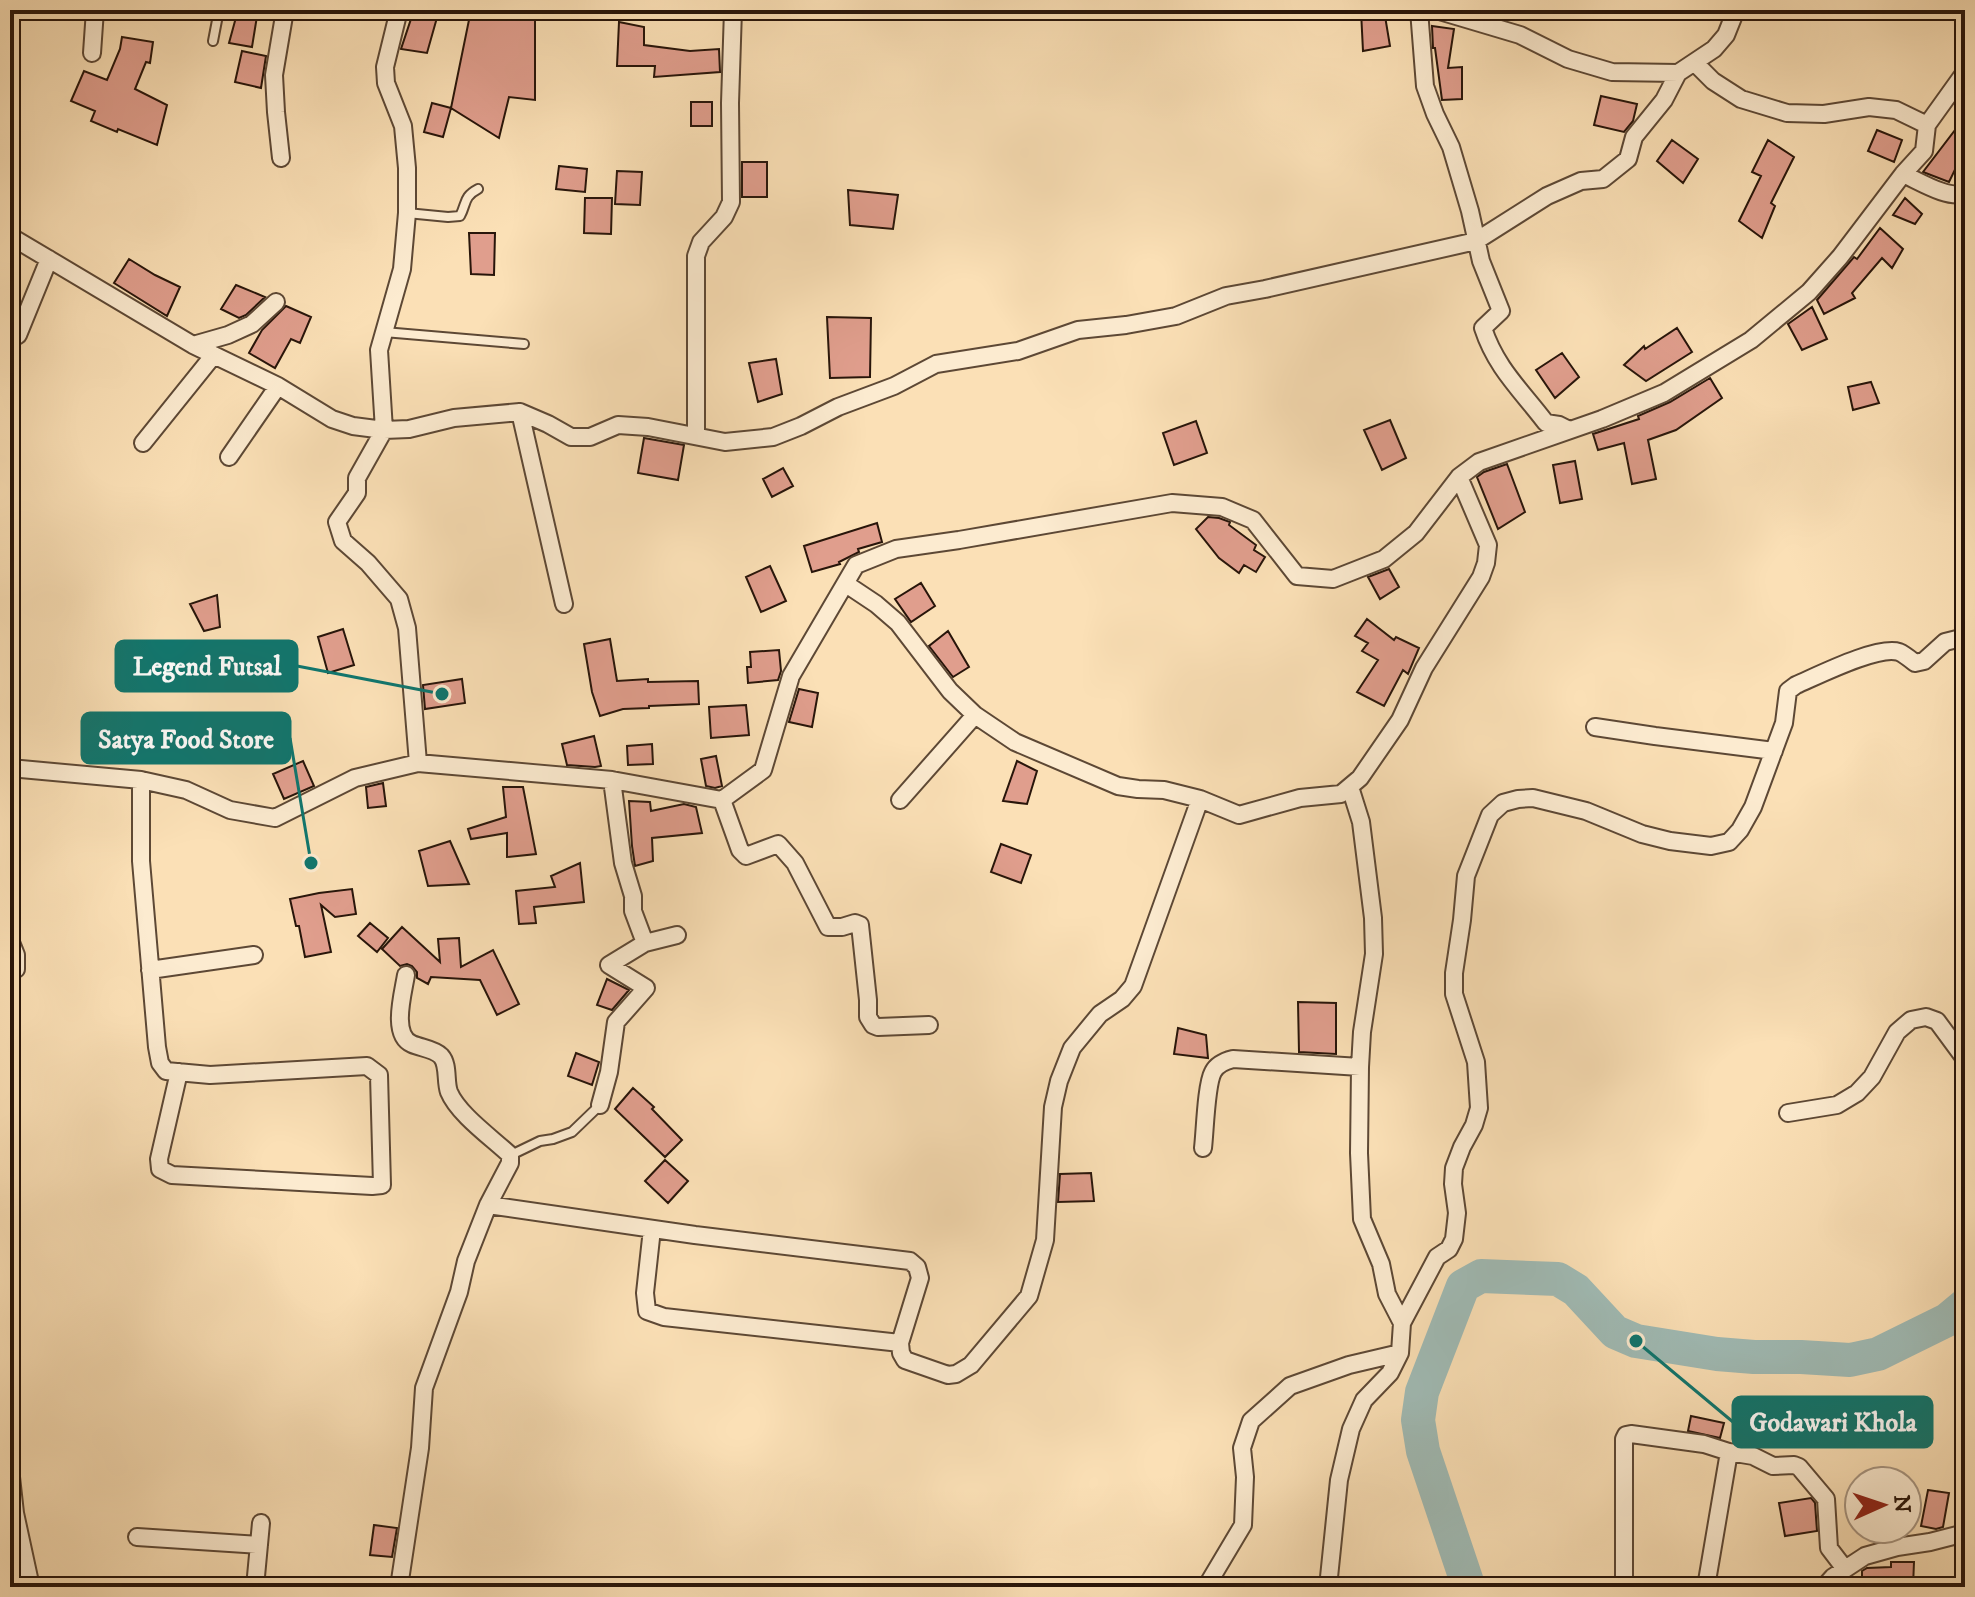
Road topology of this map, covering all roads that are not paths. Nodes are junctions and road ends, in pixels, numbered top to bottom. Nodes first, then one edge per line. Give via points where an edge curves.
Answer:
1 (95, 10) edge
2 (219, 10) edge
3 (285, 10) edge
4 (399, 10) edge
5 (733, 10) edge
6 (1419, 10) edge
7 (1436, 10) edge
8 (1736, 10) edge
9 (213, 41) dead end
10 (92, 53) dead end
11 (1695, 63) junction
12 (1965, 72) edge
13 (1678, 73) junction
14 (1927, 125) junction
15 (281, 158) dead end
16 (1903, 174) junction
17 (478, 189) dead end
18 (1965, 193) edge
19 (407, 213) junction
20 (10, 236) edge
21 (1476, 241) junction
22 (49, 259) junction
23 (276, 302) dead end
24 (383, 332) junction
25 (10, 339) edge
26 (524, 344) dead end
27 (193, 345) junction
28 (213, 356) junction
29 (278, 386) junction
30 (520, 412) junction
31 (384, 430) junction
32 (1569, 430) junction
33 (696, 436) junction
34 (143, 443) dead end
35 (229, 457) dead end
36 (1459, 477) junction
37 (846, 584) junction
38 (564, 604) dead end
39 (1965, 637) edge
40 (975, 715) junction
41 (1595, 727) dead end
42 (1774, 751) junction
43 (418, 763) junction
44 (10, 768) edge
45 (141, 780) junction
46 (612, 780) junction
47 (1350, 787) junction
48 (1200, 799) junction
49 (722, 800) junction
50 (900, 800) dead end
51 (677, 935) dead end
52 (10, 940) edge
53 (645, 943) junction
54 (254, 955) dead end
55 (150, 970) junction
56 (10, 972) edge
57 (406, 975) dead end
58 (929, 1025) dead end
59 (1965, 1059) edge
60 (1360, 1067) junction
61 (179, 1072) junction
62 (600, 1105) joint
63 (1788, 1113) dead end
64 (1203, 1148) dead end
65 (510, 1155) junction
66 (488, 1205) junction
67 (652, 1229) junction
68 (1402, 1323) junction
69 (900, 1343) junction
70 (1400, 1353) junction
71 (1729, 1452) junction
72 (10, 1468) edge
73 (261, 1523) dead end
74 (1965, 1533) edge
75 (137, 1537) dead end
76 (259, 1545) junction
77 (1845, 1569) junction
78 (31, 1587) edge
79 (255, 1587) edge
80 (399, 1587) edge
81 (1206, 1587) edge
82 (1328, 1587) edge
83 (1627, 1587) edge
84 (1706, 1587) edge
85 (1824, 1587) edge

1 - 10 street
2 - 9 lane
3 - 15 street via 274,75
4 - 19 street via 385,67 403,126
5 - 33 street via 731,202 696,256
6 - 21 street via 1425,86 1451,147
7 - 13 street via 1520,35 1568,59 1612,72
8 - 11 street via 1726,35
11 - 13 street
11 - 14 street via 1741,99 1787,113 1869,107 1896,110
12 - 14 street
13 - 21 street via 1634,137 1628,159 1603,179 1581,181 1547,196
14 - 16 street via 1924,151
16 - 18 street via 1950,194
16 - 32 street via 1809,292 1751,340 1664,393
17 - 19 lane via 465,199 460,216
19 - 24 street via 402,269
20 - 22 street
21 - 32 street via 1501,311 1483,328 1496,361 1546,423
21 - 33 street via 1226,296 1176,316 1078,330 1018,351 936,364 773,437 725,442
22 - 25 street via 18,335
22 - 27 street
23 - 27 street via 252,324
24 - 26 lane
24 - 31 street via 379,350
27 - 28 street
28 - 29 street
28 - 34 street
29 - 31 street via 332,419
29 - 35 street
30 - 31 street
30 - 33 street via 571,437 590,437 618,425
30 - 38 street
31 - 43 street via 357,478 357,493 337,522 343,541 399,599 407,628
32 - 36 street via 1479,462
36 - 37 street via 1416,533 1384,559 1333,579 1297,576 1253,520 1222,507 1172,503 896,549 856,565
36 - 47 street via 1488,545 1486,563 1400,720
37 - 40 street via 898,623
37 - 49 street via 791,676 763,770
39 - 42 street via 1945,642 1924,661 1883,652 1796,685 1788,691
40 - 48 street via 1015,742 1118,786
40 - 50 street
41 - 42 street
42 - 68 street via 1740,830 1721,844 1642,834 1586,811 1533,798 1503,803 1490,815 1466,876 1454,973 1454,994 1476,1062 1479,1108 1454,1168 1454,1239 1437,1257
43 - 45 street via 355,778 275,818 230,810 186,790
43 - 46 street
44 - 45 street
45 - 55 street
46 - 49 street
46 - 53 street via 623,863
47 - 48 street via 1341,794 1300,798 1239,815
47 - 60 street via 1361,822 1373,918 1374,954
48 - 69 street via 1133,986 1072,1048 1059,1081 1045,1240 1029,1296 971,1365 956,1374 905,1360
49 - 58 street via 746,856 778,844 795,863 828,927 860,925 873,1025
51 - 53 street
52 - 56 street via 16,955 16,969
53 - 62 street via 609,965 646,988 616,1022
54 - 55 street
55 - 61 street via 160,1063 166,1071
57 - 65 street via 400,1034 444,1059 448,1091 459,1109
59 - 63 street via 1937,1021 1911,1020 1897,1032 1857,1093 1837,1105
60 - 64 street via 1222,1062 1210,1082
60 - 68 street via 1362,1219
61 - 61 street via 160,1169 172,1175 382,1185 379,1075 367,1066
62 - 65 lane via 572,1132
65 - 66 street
66 - 67 street
66 - 80 street via 424,1388
67 - 69 street via 647,1311
67 - 69 street via 910,1261 920,1278
68 - 70 street
70 - 81 street via 1290,1386 1251,1421 1242,1448 1243,1525
70 - 82 street via 1390,1373 1364,1400 1351,1429 1339,1480
71 - 77 street via 1773,1466 1799,1467 1826,1499 1829,1548
71 - 83 street via 1626,1435
71 - 84 street
72 - 78 street
73 - 76 street
74 - 77 street via 1865,1556
75 - 76 street
76 - 79 street
77 - 85 street

